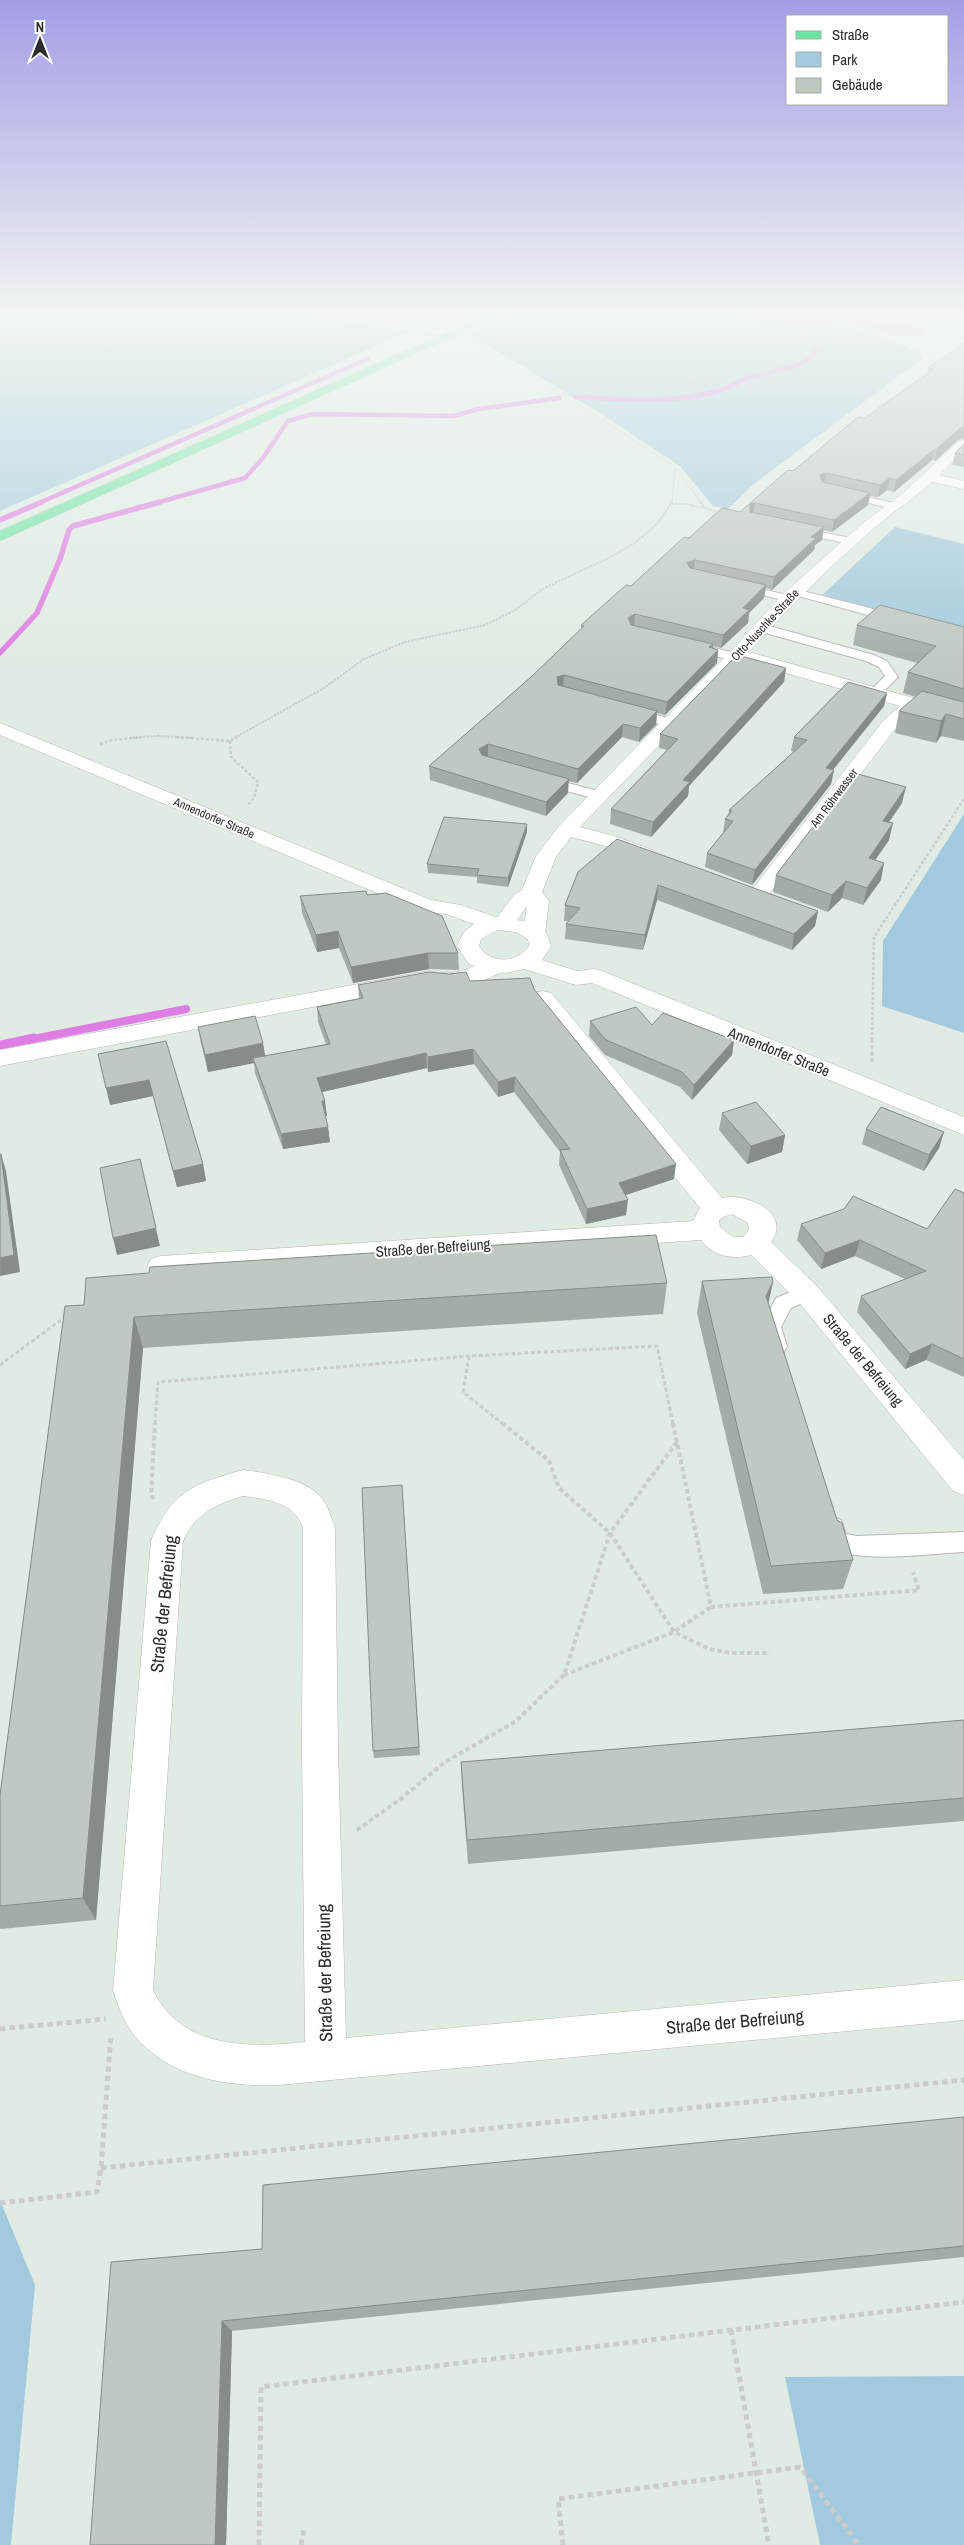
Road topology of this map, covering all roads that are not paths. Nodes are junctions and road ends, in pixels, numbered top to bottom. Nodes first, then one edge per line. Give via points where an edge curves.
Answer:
1 (223, 437) edge
2 (964, 444) edge
3 (929, 477) junction
4 (964, 485) edge
5 (832, 492) edge
6 (894, 506) junction
7 (782, 526) edge
8 (0, 537) edge
9 (850, 541) junction
10 (731, 586) edge
11 (791, 595) junction
12 (912, 624) edge
13 (762, 628) junction
14 (680, 644) edge
15 (737, 656) junction
16 (875, 692) junction
17 (914, 704) junction
18 (617, 708) edge
19 (964, 718) edge
20 (672, 723) junction
21 (0, 728) edge
22 (525, 775) edge
23 (600, 796) junction
24 (566, 830) junction
25 (665, 862) edge
26 (531, 893) junction
27 (757, 895) edge
28 (428, 906) junction
29 (500, 924) junction
30 (472, 946) junction
31 (533, 947) junction
32 (496, 966) junction
33 (429, 978) junction
34 (543, 998) edge
35 (0, 1058) edge
36 (964, 1127) edge
37 (711, 1219) junction
38 (755, 1243) junction
39 (161, 1266) edge
40 (807, 1293) junction
41 (783, 1364) edge
42 (964, 1482) edge
43 (826, 1504) edge
44 (964, 1542) edge
45 (964, 2000) edge
46 (326, 2060) junction

1 - 8 main road
2 - 3 street, Otto-Nuschke-Straße
3 - 4 street
3 - 6 street, Otto-Nuschke-Straße
5 - 6 lane
6 - 9 street, Otto-Nuschke-Straße
7 - 9 lane
9 - 11 street, Otto-Nuschke-Straße
10 - 11 lane
11 - 12 lane
11 - 13 street, Otto-Nuschke-Straße
13 - 15 street, Otto-Nuschke-Straße
13 - 16 lane via 855,653 883,664 892,677
14 - 15 lane
15 - 16 street
15 - 20 street, Otto-Nuschke-Straße
16 - 17 street
17 - 19 street
17 - 27 street, Am Röhrwasser via 889,725
18 - 20 lane
20 - 23 street, Otto-Nuschke-Straße
21 - 28 street, Annendorfer Straße
22 - 23 lane
23 - 24 street, Otto-Nuschke-Straße
24 - 25 street via 610,841
24 - 26 street, Otto-Nuschke-Straße via 546,856
26 - 29 street, Otto-Nuschke-Straße via 521,899
26 - 31 street via 538,901
28 - 29 street, Annendorfer Straße via 444,905
28 - 30 street, Annendorfer Straße via 434,916
29 - 30 street via 482,928
29 - 31 street via 517,925
30 - 32 street
30 - 33 street via 458,965 437,971
31 - 32 street via 510,966
31 - 36 street, Annendorfer Straße via 576,978 594,976
32 - 33 street via 481,974 445,982
33 - 35 street
34 - 37 street
37 - 38 street via 710,1236 726,1246
37 - 38 street via 723,1206 740,1206 756,1214 764,1232
37 - 39 street, Straße der Befreiung
38 - 40 street, Straße der Befreiung
40 - 41 lane via 783,1304 771,1327
40 - 42 street, Straße der Befreiung
43 - 44 lane via 837,1542 857,1546
45 - 46 street, Straße der Befreiung
46 - 46 street, Straße der Befreiung via 319,1528 311,1508 292,1496 266,1486 243,1483 199,1499 187,1507 173,1524 166,1541 133,1991 148,2021 166,2038 190,2053 224,2064 263,2067

